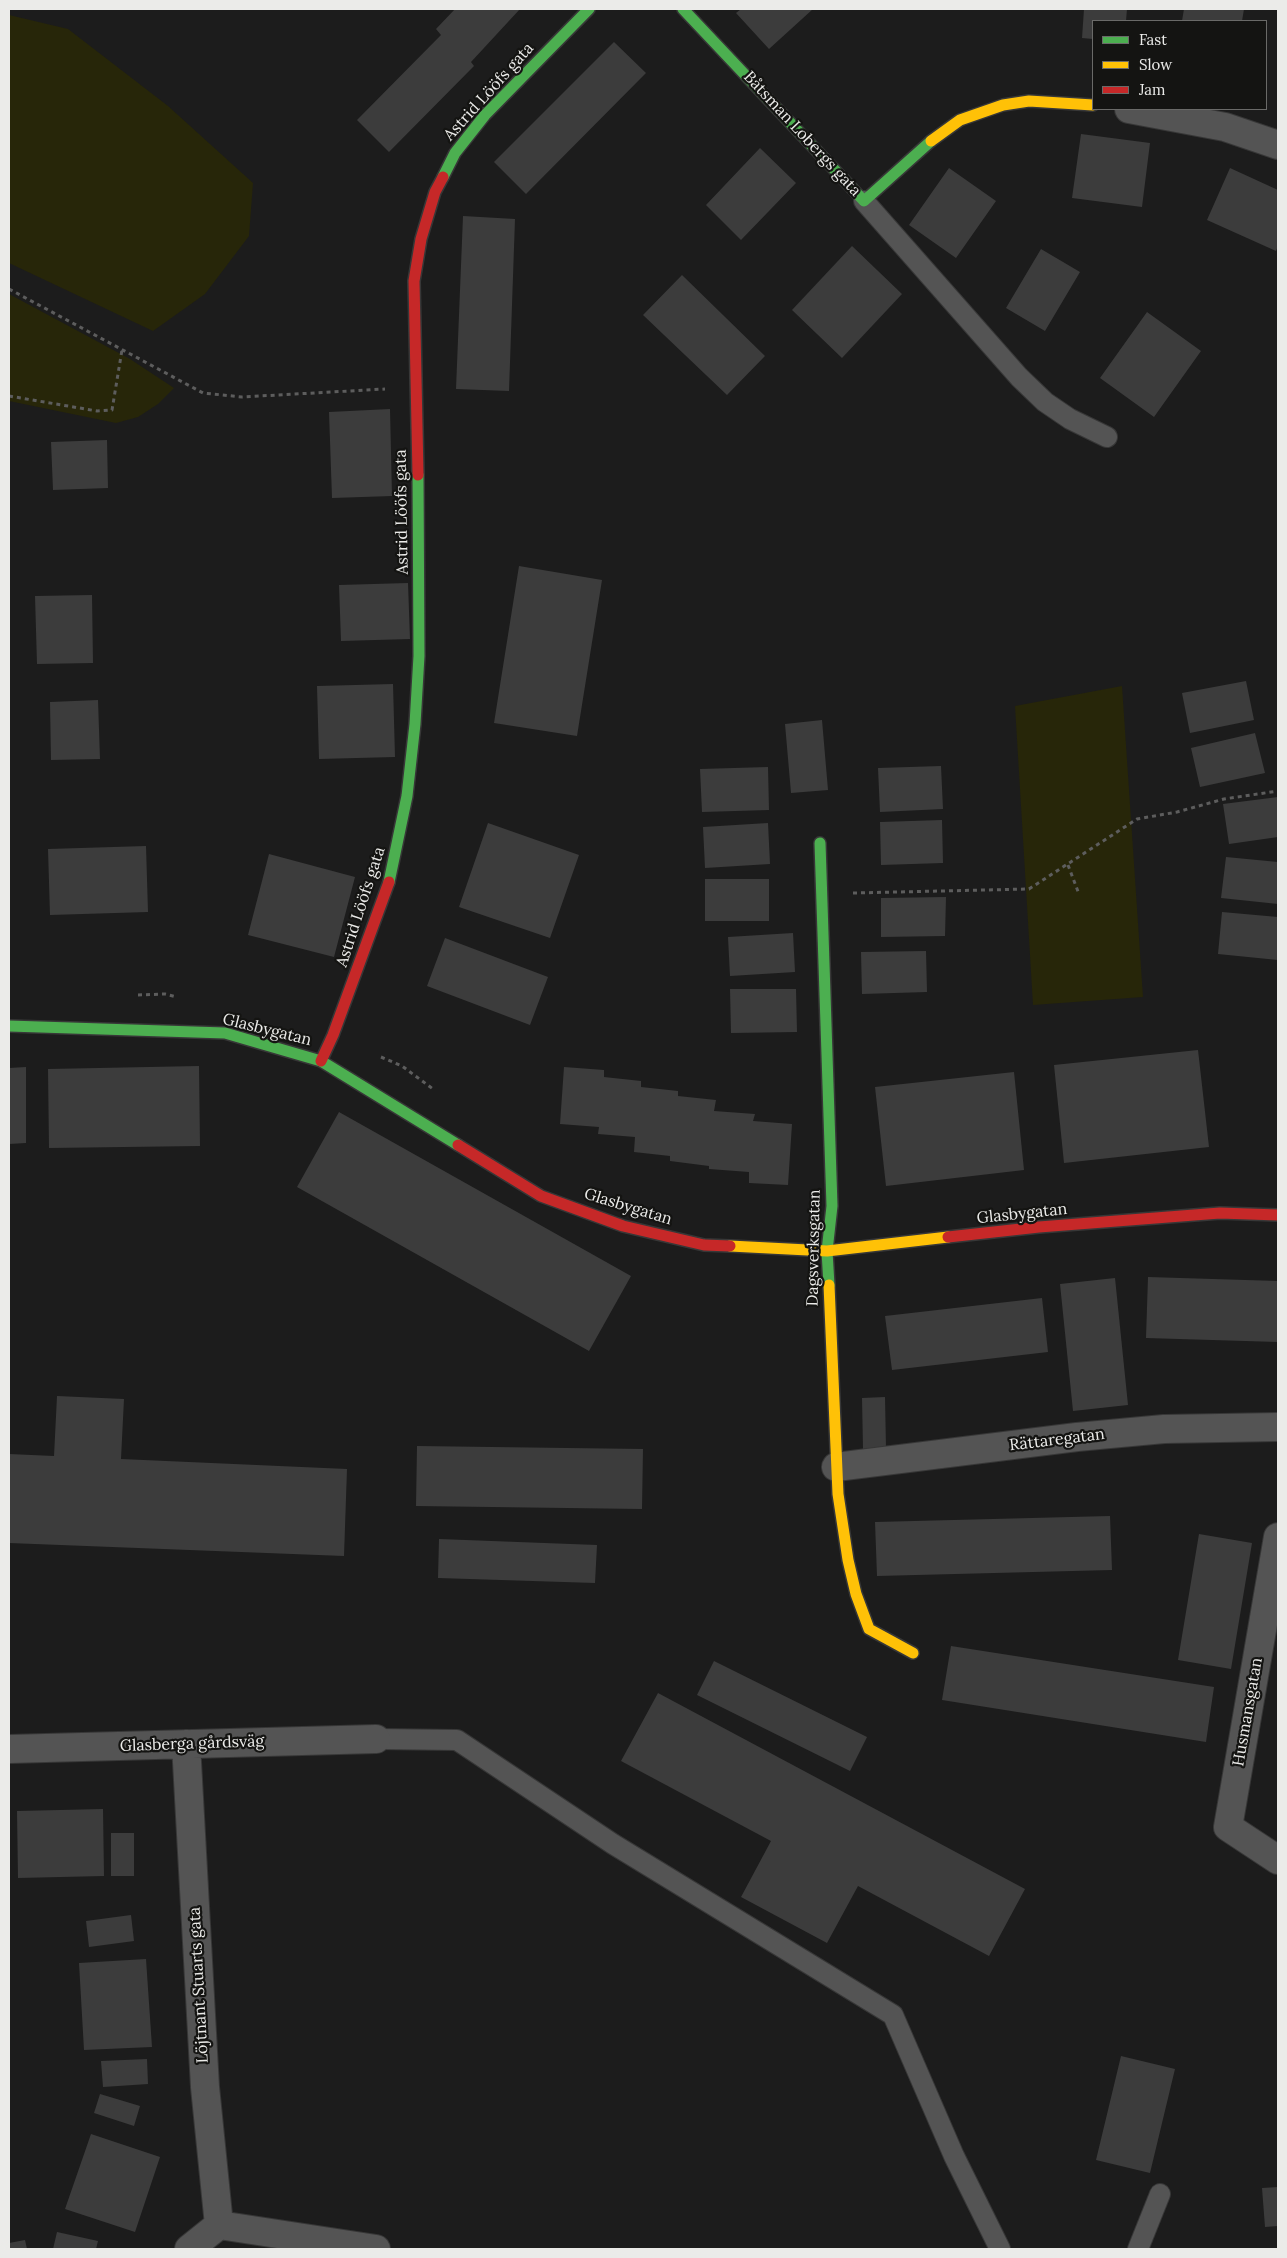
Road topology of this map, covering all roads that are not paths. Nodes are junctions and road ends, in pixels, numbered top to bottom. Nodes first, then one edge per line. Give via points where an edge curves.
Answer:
1 (589, 9) edge
2 (683, 9) edge
3 (1092, 104) edge
4 (1134, 110) edge
5 (1278, 145) edge
6 (864, 201) junction
7 (1107, 437) dead end
8 (820, 843) dead end
9 (9, 1026) edge
10 (321, 1061) junction
11 (1278, 1215) edge
12 (827, 1251) junction
13 (1278, 1427) edge
14 (836, 1467) junction
15 (1278, 1537) edge
16 (913, 1652) dead end
17 (376, 1739) joint
18 (186, 1744) junction
19 (9, 1749) edge
20 (1278, 1860) edge
21 (1160, 2194) dead end
22 (219, 2224) junction
23 (189, 2249) edge
24 (376, 2249) edge
25 (1000, 2249) edge
26 (1138, 2249) edge

1 - 10 street, Astrid Lööfs gata via 485,115 454,153 435,192 421,239 414,281 419,646 407,796 384,901
2 - 6 street, Båtsman Lobergs gata
3 - 6 street, Båtsman Lobergs gata via 1029,101 1003,105 960,120 923,147
4 - 5 street via 1225,127
6 - 7 lane via 1019,377 1045,402 1070,419
8 - 12 street, Dagsverksgatan via 832,1206
9 - 10 street, Glasbygatan via 225,1033
10 - 12 street, Glasbygatan via 540,1196 623,1226 704,1245
11 - 12 street, Glasbygatan via 1220,1213 1039,1227
12 - 14 street, Dagsverksgatan
13 - 14 street, Rättaregatan via 1164,1429
14 - 16 street, Dagsverksgatan via 848,1560 865,1621 869,1629
15 - 20 street, Husmansgatan via 1228,1827
17 - 18 street, Glasberga gårdsväg
17 - 25 lane via 457,1740 613,1844 893,2015 954,2156
18 - 19 street, Glasberga gårdsväg
18 - 22 street, Löjtnant Stuarts gata via 205,2087
21 - 26 lane
22 - 23 street
22 - 24 street

